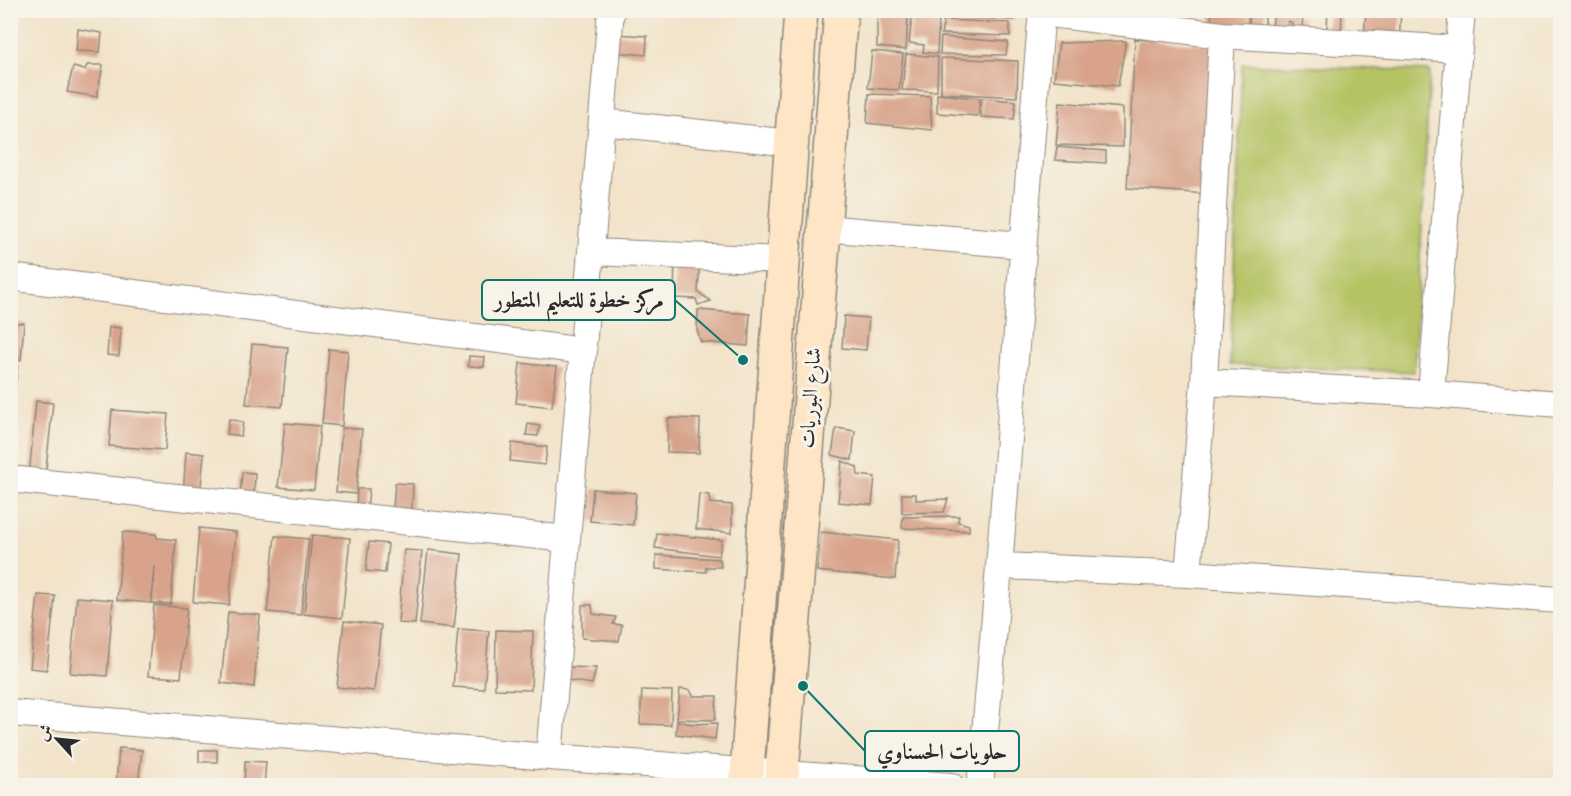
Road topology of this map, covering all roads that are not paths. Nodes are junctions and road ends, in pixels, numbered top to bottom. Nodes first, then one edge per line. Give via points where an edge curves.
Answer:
1 (611, 10) edge
2 (801, 10) edge
3 (841, 10) edge
4 (1462, 10) edge
5 (1042, 12) edge
6 (1222, 35) junction
7 (1459, 49) junction
8 (603, 122) junction
9 (791, 143) junction
10 (823, 228) junction
11 (1022, 245) junction
12 (592, 252) junction
13 (782, 260) junction
14 (10, 277) edge
15 (584, 351) junction
16 (1204, 382) junction
17 (1431, 394) junction
18 (1560, 404) edge
19 (10, 479) edge
20 (567, 539) junction
21 (1001, 566) junction
22 (1188, 574) junction
23 (1560, 600) edge
24 (10, 713) edge
25 (549, 757) junction
26 (747, 778) edge
27 (781, 779) edge
28 (951, 786) edge
29 (980, 786) edge

1 - 8 street
2 - 9 street, شارع البوريات
3 - 10 street, شارع البوريات
4 - 7 street
5 - 6 street
5 - 11 street
6 - 7 street
6 - 16 street
7 - 17 street
8 - 9 street
8 - 12 street
9 - 13 street, شارع البوريات
10 - 11 street
10 - 27 street, شارع البوريات
11 - 21 street
12 - 13 street
12 - 15 street
13 - 26 street, شارع البوريات
14 - 15 street
15 - 20 street
16 - 17 street
16 - 22 street
17 - 18 street
19 - 20 street
20 - 25 street
21 - 22 street
21 - 29 street
22 - 23 street
24 - 25 street
25 - 26 street
26 - 27 street
27 - 28 street

